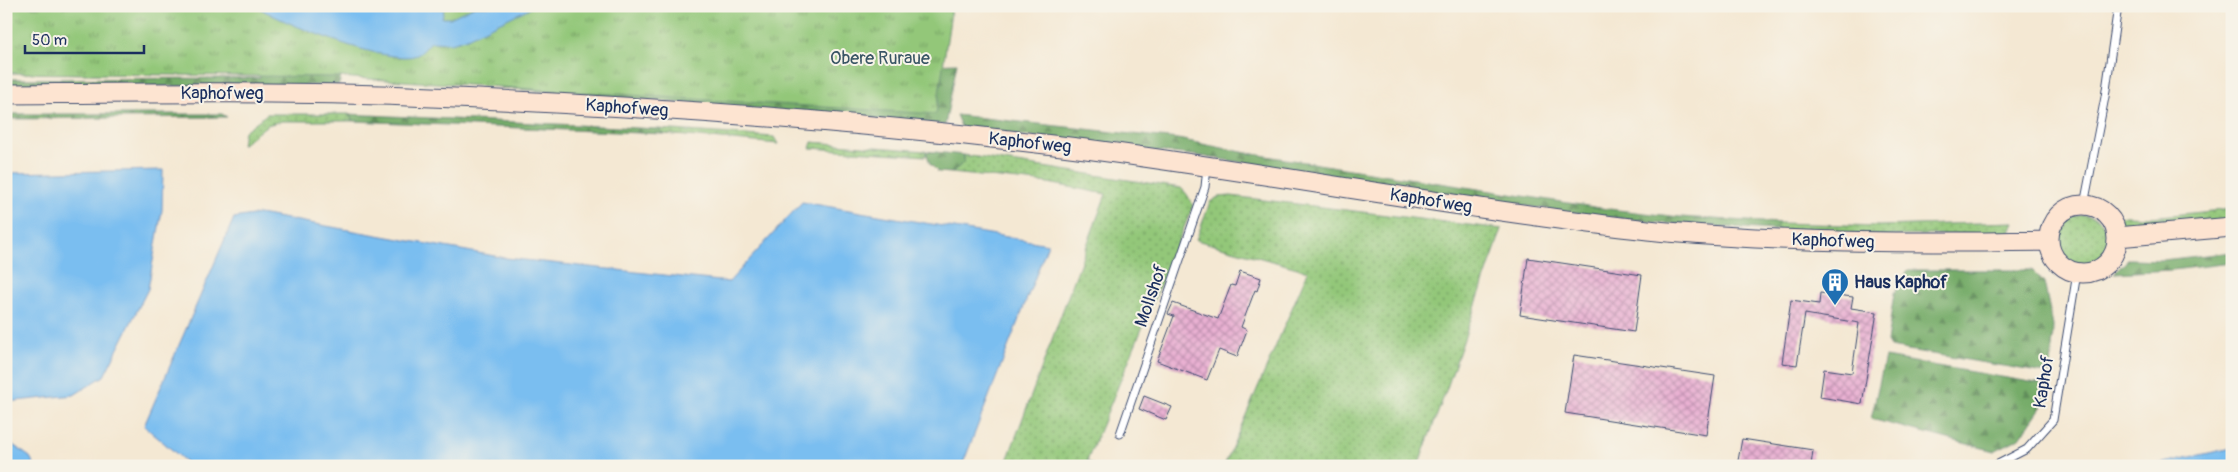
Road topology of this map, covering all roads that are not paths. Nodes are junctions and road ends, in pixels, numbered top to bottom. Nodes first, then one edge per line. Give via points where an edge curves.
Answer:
1 (2118, 6) edge
2 (6, 94) edge
3 (1207, 167) junction
4 (2084, 205) junction
5 (2232, 227) edge
6 (2117, 237) junction
7 (2049, 241) junction
8 (2077, 273) junction
9 (1120, 434) dead end
10 (1994, 466) edge

1 - 4 lane via 2105,97
2 - 3 main road, Kaphofweg via 235,93 405,96 574,104 755,116 935,133 1086,149
3 - 7 main road, Kaphofweg via 1514,213 1666,232 1900,244
3 - 9 lane, Mollshof via 1204,187
4 - 6 main road via 2103,212 2110,219
4 - 7 main road via 2059,215 2050,231
5 - 6 main road
6 - 8 main road via 2112,257 2106,265 2087,273
7 - 8 main road via 2050,250 2060,265
8 - 10 lane, Kaphof via 2053,420 2027,449

